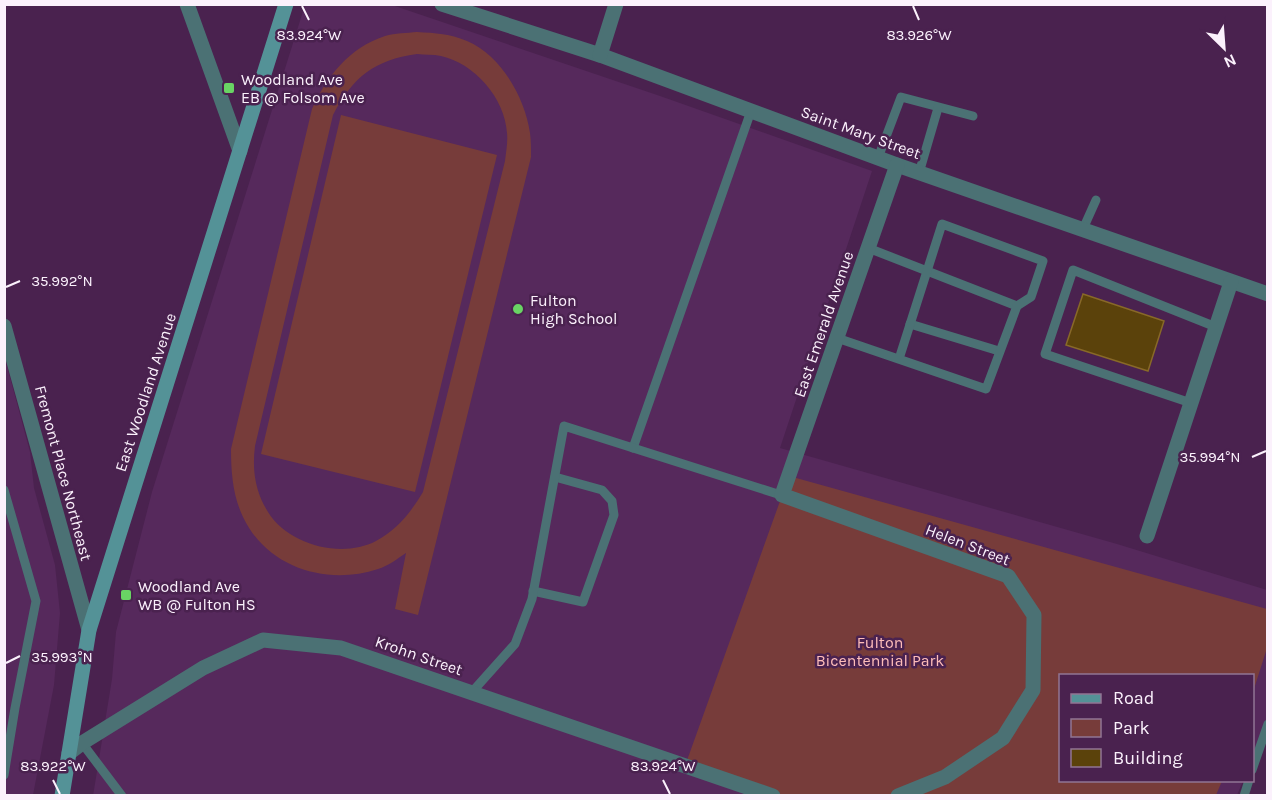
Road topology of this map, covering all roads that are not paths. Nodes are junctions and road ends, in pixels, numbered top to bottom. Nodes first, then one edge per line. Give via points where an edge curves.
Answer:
1 (187, 4) edge
2 (286, 4) edge
3 (442, 4) edge
4 (616, 4) edge
5 (600, 55) junction
6 (938, 108) junction
7 (751, 111) junction
8 (974, 116) dead end
9 (240, 151) junction
10 (878, 158) junction
11 (897, 165) junction
12 (919, 173) junction
13 (1096, 200) dead end
14 (1083, 229) junction
15 (868, 248) junction
16 (926, 270) junction
17 (1231, 282) junction
18 (1268, 294) edge
19 (1017, 306) junction
20 (910, 324) junction
21 (4, 326) edge
22 (1216, 327) junction
23 (837, 338) junction
24 (999, 351) junction
25 (899, 359) junction
26 (1191, 403) junction
27 (633, 448) junction
28 (555, 477) junction
29 (4, 490) edge
30 (785, 496) junction
31 (1147, 536) dead end
32 (533, 591) junction
33 (88, 630) junction
34 (472, 692) junction
35 (1268, 724) edge
36 (81, 743) junction
37 (69, 753) junction
38 (1254, 764) edge
39 (4, 775) edge
40 (62, 795) edge
41 (122, 795) edge
42 (773, 795) edge
43 (898, 795) edge

1 - 9 street
2 - 9 main road, East Woodland Avenue
3 - 5 street, Saint Mary Street
4 - 5 street
5 - 7 street, Saint Mary Street
6 - 8 lane
6 - 10 lane via 901,97
6 - 12 lane
7 - 10 street, Saint Mary Street
7 - 27 lane
9 - 33 main road, East Woodland Avenue
10 - 11 street, Saint Mary Street
11 - 12 street, Saint Mary Street
11 - 15 street, East Emerald Avenue
12 - 14 street, Saint Mary Street
13 - 14 lane
14 - 17 street, Saint Mary Street
15 - 16 lane
15 - 23 street, East Emerald Avenue
16 - 19 lane
16 - 19 lane via 942,224 1043,261 1031,297
16 - 20 lane
17 - 18 street, Saint Mary Street
17 - 22 street
19 - 24 lane
20 - 24 lane
20 - 25 lane
21 - 33 street, Fremont Place Northeast
22 - 26 street
22 - 26 lane via 1073,270 1045,354
23 - 25 lane
23 - 30 street, East Emerald Avenue
24 - 25 lane via 986,389
26 - 31 street
27 - 28 lane via 564,426
27 - 30 lane
28 - 32 lane
28 - 32 lane via 602,490 612,501 614,515 583,602
29 - 39 lane via 36,601
30 - 43 street, Helen Street via 1008,576 1034,615 1033,690 1004,738 945,777
32 - 34 lane via 515,644
33 - 37 main road, East Woodland Avenue
34 - 36 street, Krohn Street via 341,648 263,640 203,668
34 - 42 street, Krohn Street
35 - 38 lane
36 - 37 street, Krohn Street
36 - 41 lane
37 - 40 main road, East Woodland Avenue

